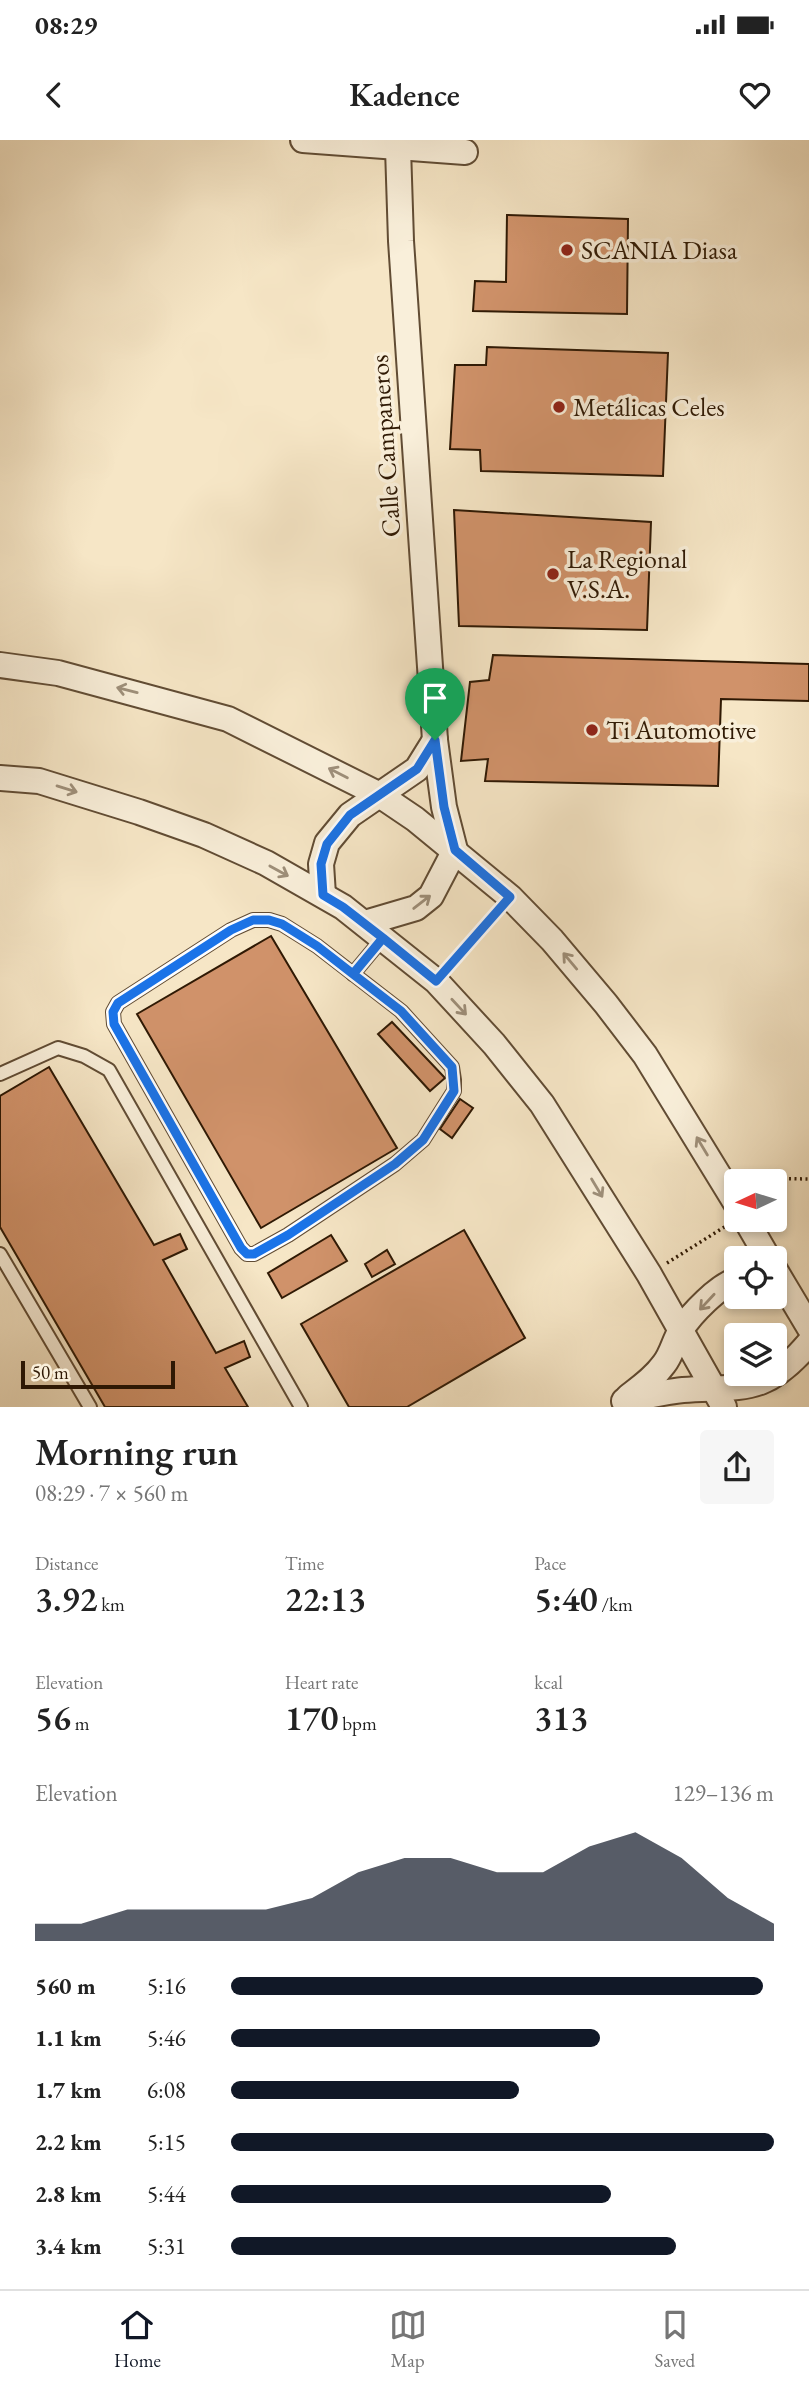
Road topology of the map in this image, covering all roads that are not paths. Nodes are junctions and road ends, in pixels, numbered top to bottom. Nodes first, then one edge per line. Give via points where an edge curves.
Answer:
1 (303, 140) edge
2 (398, 148) junction
3 (465, 152) dead end
4 (0, 665) edge
5 (435, 740) junction
6 (0, 778) edge
7 (378, 794) junction
8 (455, 850) junction
9 (323, 895) junction
10 (374, 930) junction
11 (353, 974) junction
12 (0, 1074) edge
13 (724, 1184) edge
14 (0, 1254) edge
15 (787, 1275) edge
16 (809, 1284) edge
17 (724, 1287) edge
18 (787, 1292) edge
19 (809, 1328) edge
20 (681, 1330) junction
21 (809, 1343) edge
22 (719, 1399) edge
23 (620, 1404) edge
24 (90, 1407) edge
25 (301, 1407) edge

1 - 2 street
2 - 3 street
2 - 5 street, Calle Campaneros
7 -> 4 street via 228,719 58,673
5 - 7 street via 417,769
5 - 8 street, Calle Campaneros
6 -> 9 street via 38,780 204,835
7 - 8 street
7 - 9 street via 350,815 327,844 321,864
10 -> 8 street via 431,896
13 -> 8 street via 638,1045 552,940
9 - 10 street
10 - 11 lane
10 -> 20 street via 436,981 542,1104
11 - 11 lane via 282,924 253,920 118,1003 113,1012 114,1024 247,1254 288,1235 395,1164 423,1140 454,1091 452,1067 401,1011
12 - 25 lane via 58,1048 109,1070
14 - 24 lane
15 - 16 street
17 -> 20 street
18 - 19 street
20 - 22 street
20 - 23 street via 665,1363
21 - 22 street via 782,1372
22 - 23 street via 683,1390

